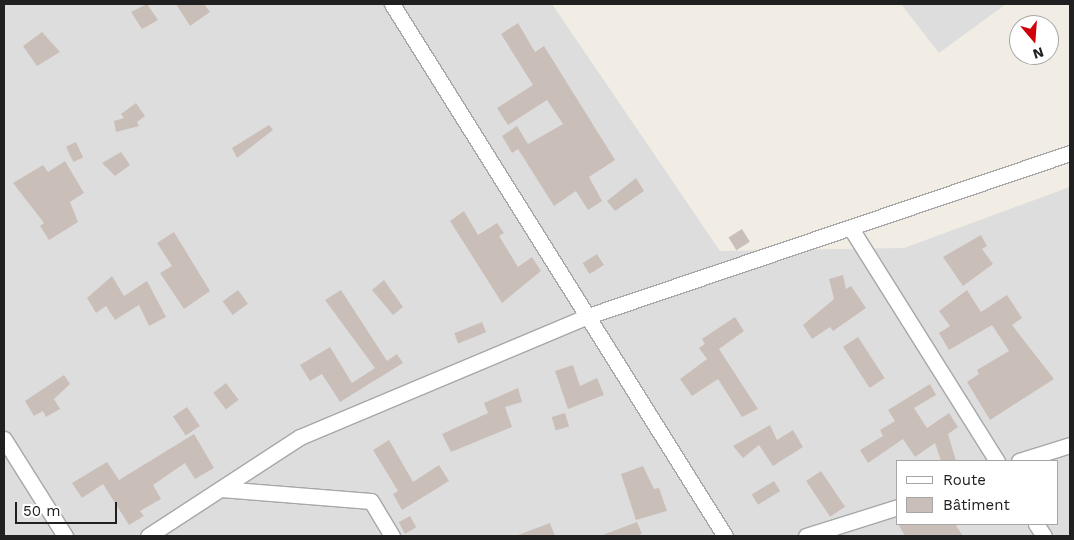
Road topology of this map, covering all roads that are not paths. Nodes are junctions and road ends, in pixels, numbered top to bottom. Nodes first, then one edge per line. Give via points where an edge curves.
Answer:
1 (392, 4) edge
2 (1070, 153) edge
3 (852, 230) junction
4 (585, 317) junction
5 (4, 439) edge
6 (1070, 445) edge
7 (996, 460) edge
8 (1023, 460) edge
9 (221, 489) junction
10 (896, 508) edge
11 (1037, 525) edge
12 (65, 536) edge
13 (148, 536) edge
14 (392, 536) edge
15 (725, 536) edge
16 (806, 536) edge
17 (1044, 536) edge

1 - 4 street
2 - 3 street
3 - 4 street
3 - 7 street
4 - 9 street via 300,437
4 - 15 street
5 - 12 street
6 - 8 street
9 - 13 street
9 - 14 street via 371,501
10 - 16 street
11 - 17 street

